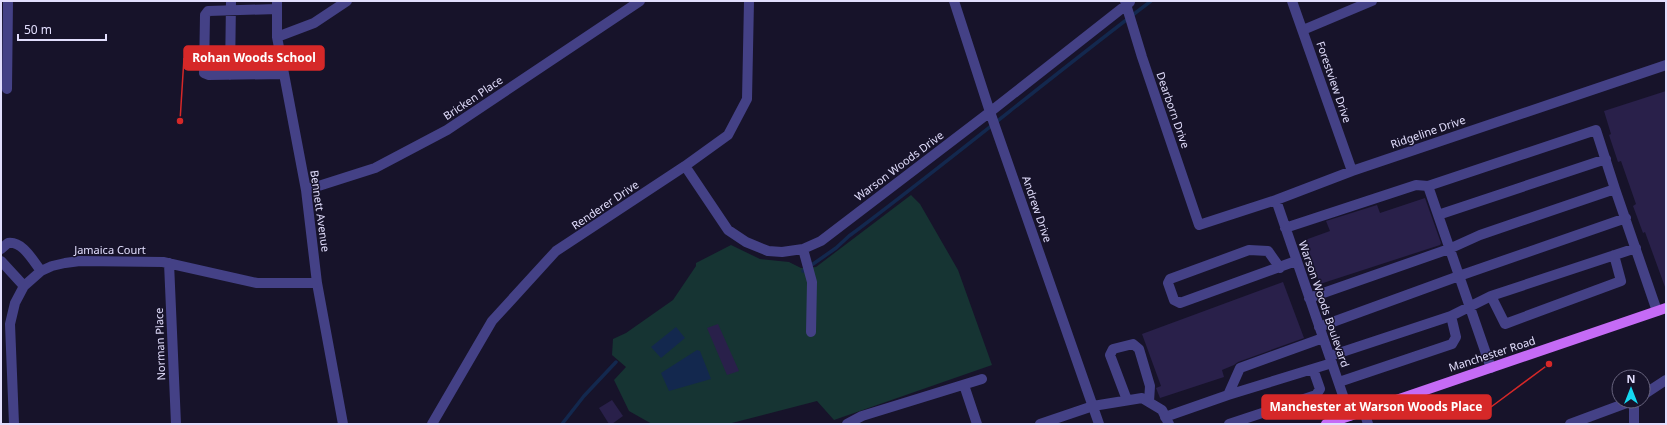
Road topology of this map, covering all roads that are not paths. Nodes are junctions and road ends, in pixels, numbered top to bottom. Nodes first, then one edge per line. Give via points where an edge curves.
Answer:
1 (8, 1) edge
2 (347, 1) edge
3 (640, 1) edge
4 (749, 1) edge
5 (954, 1) edge
6 (1292, 1) edge
7 (1372, 1) edge
8 (1128, 4) edge
9 (277, 5) edge
10 (230, 6) edge
11 (1303, 30) junction
12 (277, 37) junction
13 (1666, 65) edge
14 (284, 74) junction
15 (230, 76) junction
16 (7, 89) dead end
17 (993, 119) junction
18 (1606, 159) junction
19 (685, 166) junction
20 (1352, 171) junction
21 (1428, 186) junction
22 (1615, 189) junction
23 (306, 190) junction
24 (1276, 200) junction
25 (1438, 215) junction
26 (1626, 218) junction
27 (1199, 225) joint
28 (1285, 228) junction
29 (1, 248) edge
30 (803, 248) junction
31 (1636, 248) junction
32 (1449, 249) junction
33 (1614, 255) junction
34 (1, 261) edge
35 (1296, 261) junction
36 (169, 263) junction
37 (1280, 268) junction
38 (41, 272) junction
39 (1459, 276) junction
40 (317, 283) junction
41 (24, 286) junction
42 (1491, 296) junction
43 (1309, 298) junction
44 (1470, 306) junction
45 (1662, 309) edge
46 (1451, 316) junction
47 (1319, 327) junction
48 (811, 332) dead end
49 (1323, 338) junction
50 (1331, 359) junction
51 (1491, 368) junction
52 (1313, 369) junction
53 (982, 380) dead end
54 (1666, 380) edge
55 (1339, 382) junction
56 (964, 385) junction
57 (1651, 389) edge
58 (1228, 395) junction
59 (1127, 400) junction
60 (1149, 402) junction
61 (1093, 406) junction
62 (1611, 409) edge
63 (1633, 409) edge
64 (1364, 411) junction
65 (1350, 416) junction
66 (1167, 420) edge
67 (14, 424) edge
68 (176, 424) edge
69 (343, 424) edge
70 (432, 424) edge
71 (847, 424) edge
72 (977, 424) edge
73 (1040, 424) edge
74 (1099, 424) edge
75 (1229, 424) edge
76 (1326, 424) edge
77 (1368, 424) edge
78 (1570, 424) edge
79 (1634, 424) edge

1 - 16 street
2 - 12 street via 314,23
3 - 23 street, Bricken Place via 447,130 375,168
4 - 19 street, Renderer Drive via 747,99 728,135
5 - 17 street, Andrew Drive
6 - 11 street, Forestview Drive
7 - 11 street
8 - 17 street, Warson Woods Drive
8 - 27 street, Dearborn Drive via 1134,30
9 - 10 street
9 - 12 street, Bennett Avenue
10 - 15 street
10 - 15 street via 208,11 205,15 204,72 206,75
11 - 20 street, Forestview Drive
12 - 14 street, Bennett Avenue
13 - 20 street, Ridgeline Drive
14 - 15 street
14 - 23 street, Bennett Avenue
17 - 30 street, Warson Woods Drive via 820,241
17 - 61 street, Andrew Drive
18 - 21 street via 1596,130
18 - 22 street
18 - 25 street
19 - 30 street, Warson Woods Drive via 728,230 746,242 768,251 782,252
19 - 70 street, Renderer Drive via 556,251 492,321
20 - 24 street, Ridgeline Drive
21 - 25 street
21 - 28 street via 1416,185
22 - 26 street
22 - 32 street via 1480,235
23 - 40 street, Bennett Avenue
24 - 27 street, Ridgeline Drive
24 - 28 street, Warson Woods Boulevard
25 - 32 street
26 - 31 street
26 - 39 street
28 - 35 street, Warson Woods Boulevard
29 - 38 street via 8,243 22,247
30 - 48 street via 812,282
31 - 33 street
31 - 45 street
32 - 39 street
32 - 43 street
33 - 42 street
33 - 42 street via 1621,281 1505,324
34 - 41 street
35 - 37 street
35 - 43 street, Warson Woods Boulevard
36 - 38 street, Jamaica Court via 80,261 66,262
36 - 40 street, Jamaica Court via 257,283
36 - 68 street, Norman Place
37 - 37 street via 1180,303 1174,300 1168,283 1170,278 1248,250 1268,251
38 - 41 street, Jamaica Court
39 - 44 street
39 - 47 street
40 - 69 street, Bennett Avenue
41 - 67 street, Jamaica Court via 15,303 10,324
42 - 44 street
43 - 47 street, Warson Woods Boulevard
44 - 46 street
44 - 51 street
45 - 51 main road, Manchester Road
46 - 50 street
46 - 55 street via 1456,337 1452,344
47 - 49 street, Warson Woods Boulevard
49 - 50 street, Warson Woods Boulevard
49 - 58 street via 1240,368
50 - 52 street
50 - 55 street, Warson Woods Boulevard
51 - 64 main road, Manchester Road
52 - 58 street
52 - 75 street via 1320,389 1316,395
53 - 56 street
54 - 57 street
55 - 65 street, Warson Woods Boulevard
56 - 71 street via 862,416
56 - 72 street
58 - 66 street
59 - 60 street via 1142,398
59 - 60 street via 1110,355 1113,349 1133,344 1139,349 1150,386
59 - 61 street
60 - 66 street via 1162,410
61 - 73 street
61 - 74 street, Andrew Drive
62 - 78 street
63 - 79 street
64 - 65 main road, Manchester Road
64 - 77 street
65 - 76 main road, Manchester Road

